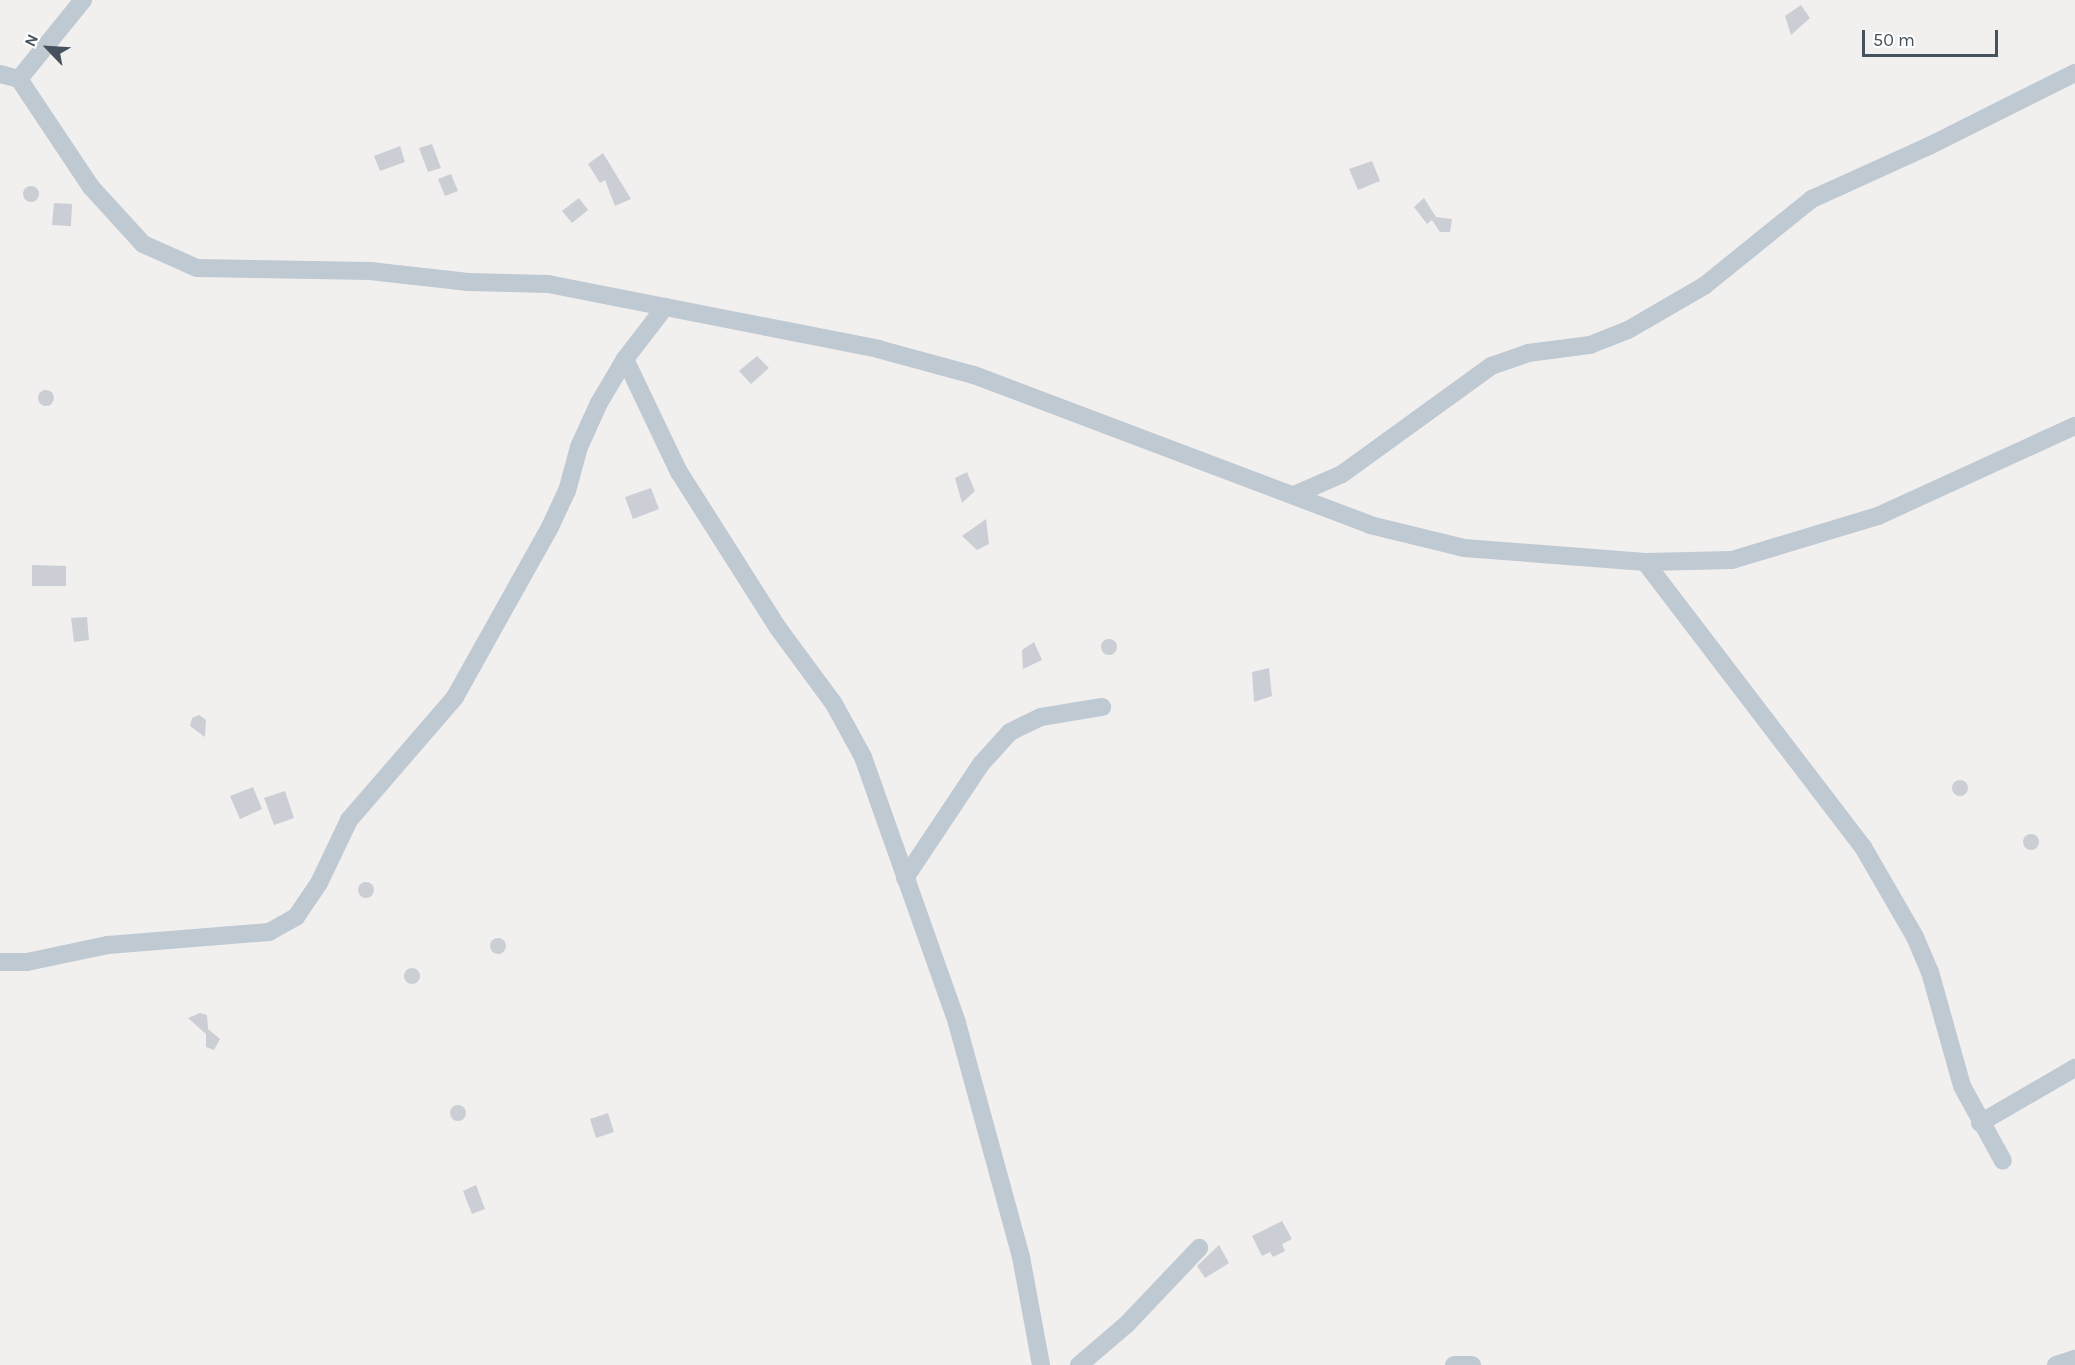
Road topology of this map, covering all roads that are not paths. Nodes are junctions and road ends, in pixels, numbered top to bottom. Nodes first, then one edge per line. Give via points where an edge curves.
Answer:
1 (83, 0) edge
2 (2075, 73) edge
3 (0, 74) edge
4 (19, 79) junction
5 (665, 307) junction
6 (625, 359) junction
7 (2075, 426) edge
8 (1294, 495) junction
9 (1645, 562) junction
10 (1102, 707) dead end
11 (905, 878) junction
12 (0, 962) edge
13 (2075, 1068) edge
14 (1980, 1123) junction
15 (2003, 1161) dead end
16 (1199, 1248) dead end
17 (2075, 1359) edge
18 (1041, 1365) edge
19 (1079, 1365) edge
20 (1454, 1365) edge
21 (1472, 1365) edge
22 (2056, 1365) edge

1 - 4 street
2 - 8 street via 1812,199 1704,286 1628,330 1590,345 1528,353 1491,366 1342,474
3 - 4 street
4 - 5 street via 91,187 144,244 177,261 215,270 370,271 468,282 548,284
5 - 6 street
5 - 8 street via 878,349 974,375
6 - 11 street via 678,472 778,628 849,729
6 - 12 street via 579,447 567,491 550,527 486,645 455,697 349,820 319,883 296,917 269,932 108,945 27,962
7 - 9 street via 1927,495 1832,532 1732,560
8 - 9 street via 1370,525 1464,548
9 - 14 street via 1863,847 1930,972 1950,1050
10 - 11 street via 1041,717 1010,732 981,764
11 - 18 street via 957,1023 1021,1257
13 - 14 street
14 - 15 street
16 - 19 street via 1127,1324
17 - 22 street
20 - 21 street

